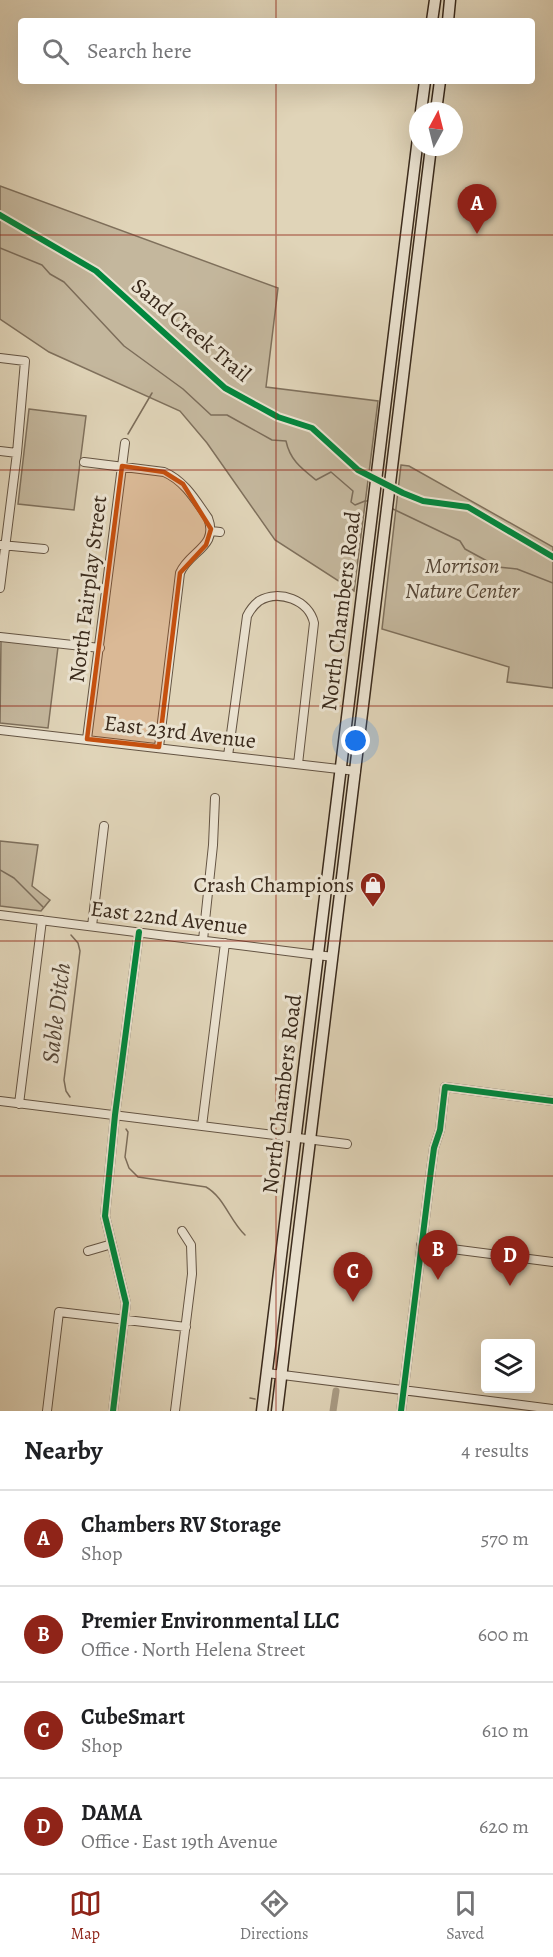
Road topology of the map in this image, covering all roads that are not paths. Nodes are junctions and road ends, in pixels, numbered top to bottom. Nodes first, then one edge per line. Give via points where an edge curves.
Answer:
1 (435, 0) edge
2 (450, 0) edge
3 (432, 18) edge
4 (448, 18) edge
5 (425, 84) edge
6 (440, 84) edge
7 (423, 96) junction
8 (438, 99) junction
9 (422, 102) edge
10 (438, 102) edge
11 (416, 156) edge
12 (430, 156) edge
13 (0, 358) edge
14 (385, 416) junction
15 (399, 417) junction
16 (125, 443) dead end
17 (0, 451) edge
18 (17, 453) junction
19 (84, 462) dead end
20 (122, 466) junction
21 (211, 531) junction
22 (220, 532) dead end
23 (3, 545) edge
24 (44, 549) dead end
25 (0, 588) edge
26 (0, 636) edge
27 (100, 648) junction
28 (0, 730) edge
29 (87, 739) junction
30 (159, 747) junction
31 (228, 756) junction
32 (298, 764) junction
33 (341, 769) junction
34 (356, 771) junction
35 (215, 798) dead end
36 (104, 826) dead end
37 (0, 915) edge
38 (42, 920) junction
39 (92, 926) junction
40 (139, 932) junction
41 (203, 940) junction
42 (225, 943) junction
43 (318, 955) junction
44 (333, 957) junction
45 (0, 1101) edge
46 (553, 1101) edge
47 (20, 1104) junction
48 (115, 1115) junction
49 (202, 1126) junction
50 (296, 1138) junction
51 (311, 1140) junction
52 (347, 1144) dead end
53 (182, 1231) dead end
54 (112, 1244) junction
55 (421, 1245) junction
56 (88, 1251) dead end
57 (553, 1262) edge
58 (125, 1320) junction
59 (186, 1327) junction
60 (267, 1373) junction
61 (282, 1375) junction
62 (403, 1390) junction
63 (553, 1409) edge
64 (47, 1411) edge
65 (113, 1411) edge
66 (175, 1411) edge
67 (262, 1411) edge
68 (277, 1411) edge
69 (401, 1411) edge

1 - 3 main road
2 - 4 main road
5 - 7 main road
6 - 8 main road
7 - 8 main road
7 - 9 main road
8 - 10 main road
11 - 14 main road, North Chambers Road
12 - 15 main road, North Chambers Road
13 - 18 street via 25,362
14 - 15 main road
14 - 33 main road, North Chambers Road
15 - 34 main road, North Chambers Road
16 - 20 street, North Fairplay Street
17 - 18 street
18 - 23 street
19 - 20 street
20 - 21 street via 164,472 176,478 208,518
20 - 27 street, North Fairplay Street
21 - 22 street
21 - 30 street via 206,545 186,562 180,573
23 - 24 street
23 - 25 street
26 - 27 street
27 - 29 street, North Fairplay Street
28 - 29 street, East 23rd Avenue
29 - 30 street, East 23rd Avenue
30 - 31 street, East 23rd Avenue
31 - 32 street, East 23rd Avenue
31 - 32 street via 247,616 262,600 284,598 304,604 314,622
32 - 33 street, East 23rd Avenue
33 - 34 street, East 23rd Avenue
33 - 43 main road, North Chambers Road
34 - 44 main road, North Chambers Road
35 - 41 street
36 - 39 street
37 - 38 street, East 22nd Avenue
38 - 39 street, East 22nd Avenue
38 - 47 street
39 - 40 street, East 22nd Avenue
40 - 41 street, East 22nd Avenue
40 - 48 street
41 - 42 street, East 22nd Avenue
42 - 43 street, East 22nd Avenue
42 - 49 street
43 - 44 street, East 22nd Avenue
43 - 50 main road, North Chambers Road
44 - 51 main road, North Chambers Road
45 - 47 street
46 - 55 street via 445,1087
47 - 48 street
48 - 49 street
48 - 54 street via 105,1216
49 - 50 street
50 - 51 street
50 - 60 main road, North Chambers Road
51 - 52 street
51 - 61 main road, North Chambers Road
53 - 59 street via 190,1241 192,1259
54 - 56 street
54 - 58 street via 125,1290
55 - 57 street
55 - 62 street
58 - 59 street
58 - 64 street via 59,1312
58 - 65 street
59 - 66 street
60 - 61 street
60 - 67 main road, North Chambers Road
61 - 62 street
61 - 68 main road, North Chambers Road
62 - 63 street
62 - 69 street

